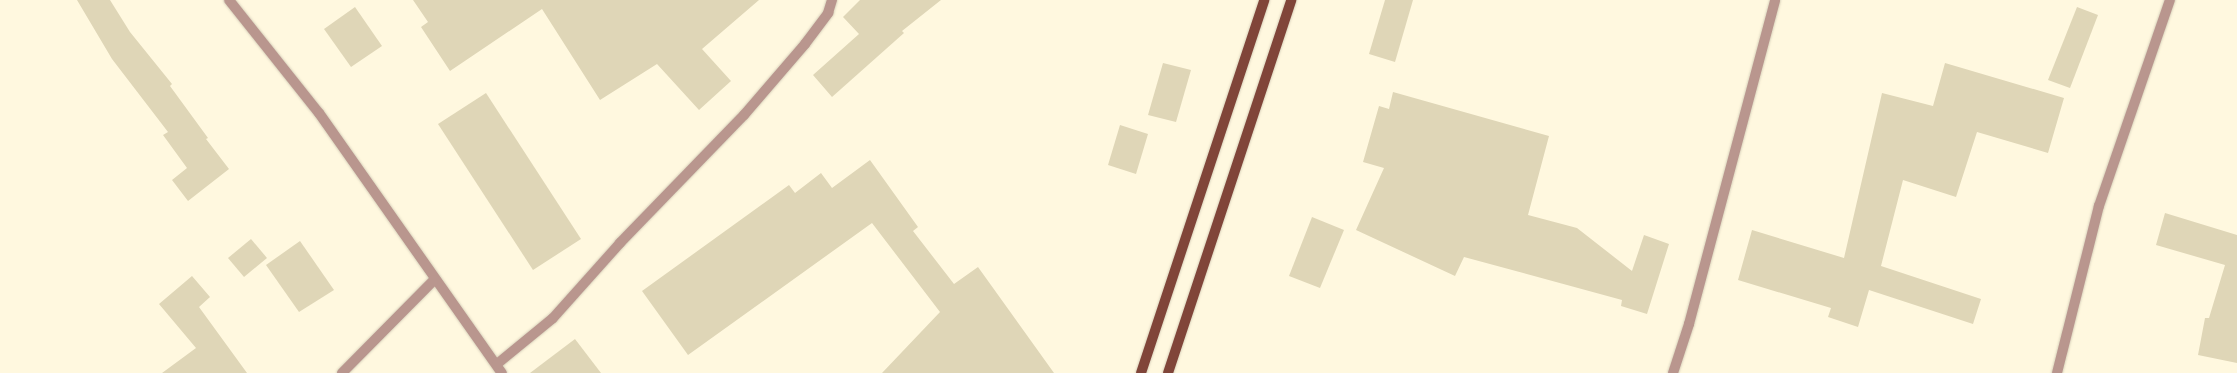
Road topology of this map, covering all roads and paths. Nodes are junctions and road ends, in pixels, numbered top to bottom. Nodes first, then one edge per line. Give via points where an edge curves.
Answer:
1 (229, 0) edge
2 (832, 0) edge
3 (1264, 0) edge
4 (1291, 0) edge
5 (1775, 0) edge
6 (2170, 0) edge
7 (434, 280) junction
8 (499, 369) edge
9 (342, 373) edge
10 (1141, 373) edge
11 (1168, 373) edge
12 (1673, 373) edge
13 (2057, 373) edge

1 - 7 street via 319,113
2 - 8 street via 828,13 805,44 744,115 620,243 553,318
3 - 10 main road
4 - 11 main road
5 - 12 street via 1690,324
6 - 13 street via 2099,206
7 - 8 street
7 - 9 street

